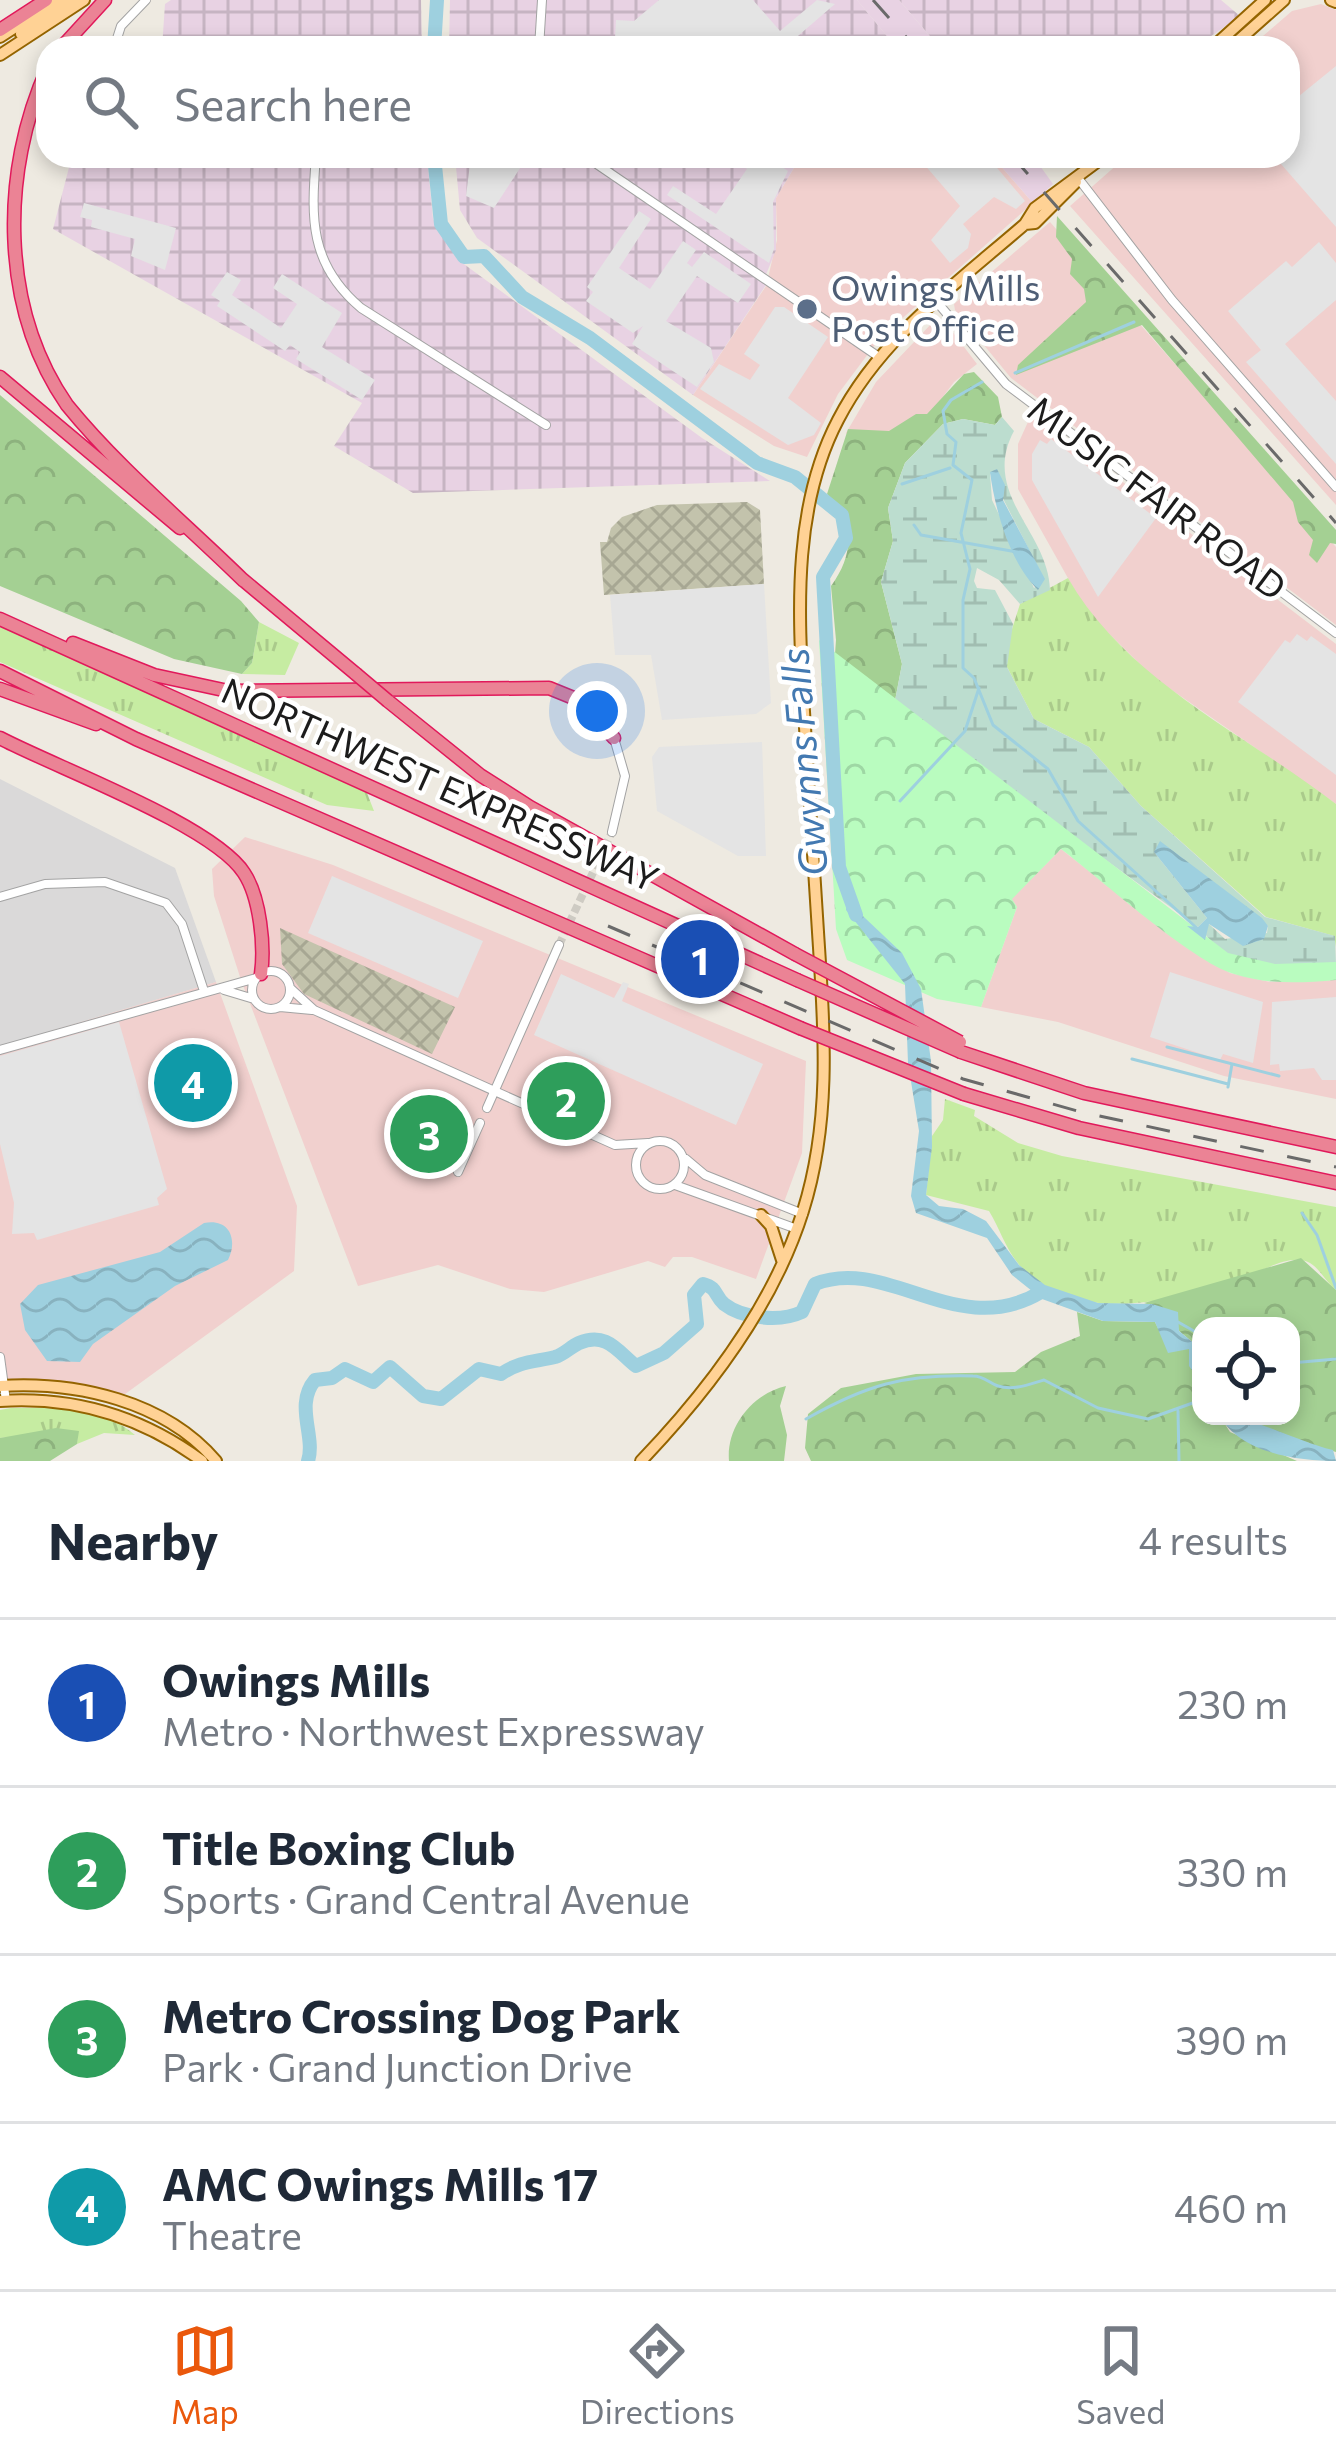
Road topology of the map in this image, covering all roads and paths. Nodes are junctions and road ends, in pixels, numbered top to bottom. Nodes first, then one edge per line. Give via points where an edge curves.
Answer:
1 (46, 0) edge
2 (57, 0) edge
3 (70, 0) edge
4 (84, 0) edge
5 (105, 0) edge
6 (146, 0) edge
7 (542, 0) edge
8 (1284, 0) edge
9 (1300, 0) edge
10 (1269, 5) edge
11 (0, 34) edge
12 (72, 36) edge
13 (118, 36) edge
14 (540, 36) edge
15 (1228, 36) edge
16 (1241, 36) edge
17 (0, 54) edge
18 (36, 91) edge
19 (316, 168) edge
20 (603, 168) edge
21 (1091, 168) edge
22 (1078, 178) junction
23 (937, 302) junction
24 (879, 357) junction
25 (0, 377) edge
26 (546, 425) dead end
27 (1336, 487) edge
28 (244, 581) junction
29 (0, 616) edge
30 (1336, 633) edge
31 (0, 671) edge
32 (0, 689) edge
33 (0, 738) edge
34 (614, 738) joint
35 (136, 739) junction
36 (612, 832) tunnel mouth
37 (0, 897) edge
38 (560, 944) tunnel mouth
39 (258, 976) junction
40 (216, 988) junction
41 (290, 988) junction
42 (204, 991) junction
43 (254, 999) junction
44 (280, 1007) junction
45 (314, 1010) junction
46 (960, 1047) junction
47 (0, 1050) edge
48 (494, 1092) junction
49 (487, 1108) dead end
50 (480, 1123) dead end
51 (648, 1143) junction
52 (615, 1145) junction
53 (1336, 1148) edge
54 (684, 1157) junction
55 (636, 1170) junction
56 (458, 1172) dead end
57 (1336, 1183) edge
58 (673, 1185) junction
59 (802, 1214) junction
60 (761, 1215) junction
61 (796, 1229) junction
62 (782, 1261) junction
63 (0, 1357) edge
64 (2, 1386) edge
65 (3, 1401) edge
66 (202, 1461) edge
67 (216, 1461) edge
68 (641, 1461) edge

1 - 11 highway
2 - 11 main road
3 - 17 main road
4 - 17 main road
5 - 12 highway
6 - 13 street
7 - 14 street
8 - 10 main road
9 - 10 main road
10 - 15 main road
10 - 16 main road
18 - 28 highway via 5,186 4,252 20,320 68,405
19 - 26 street via 313,236 338,286
20 - 24 street
21 - 22 main road
22 - 23 main road
22 - 27 street via 1172,300
23 - 24 main road
23 - 30 street, MUSIC FAIR ROAD via 1006,383
24 - 59 main road via 837,421 809,506 800,627 825,1059
25 - 28 highway
28 - 46 highway, bridge via 480,775
29 - 34 highway via 142,671 228,691 549,688 581,701
29 - 46 highway, NORTHWEST EXPRESSWAY, bridge via 796,980
31 - 35 highway
32 - 35 highway
33 - 39 highway via 221,849 254,896
34 - 36 street via 625,776
35 - 57 highway, bridge via 964,1094 1079,1128
37 - 42 street via 45,884 105,882 166,903 182,924
38 - 48 street
39 - 40 street
39 - 41 street via 277,972
39 - 43 street
40 - 42 street
40 - 43 street
41 - 44 street
41 - 45 street
42 - 47 street
43 - 44 street
44 - 45 street
45 - 48 street
46 - 53 highway, NORTHWEST EXPRESSWAY via 1042,1080
48 - 49 street
48 - 52 street
50 - 56 street
51 - 52 street
51 - 54 street via 672,1143
51 - 55 street
52 - 55 street
54 - 58 street
54 - 59 street via 708,1176
55 - 58 street via 648,1186
58 - 60 street
59 - 61 main road
60 - 61 street
60 - 62 main road
61 - 62 main road
62 - 68 main road via 696,1399
63 - 64 street
64 - 65 street
64 - 67 main road via 63,1387 119,1400 179,1430
65 - 66 main road via 71,1402 115,1413

